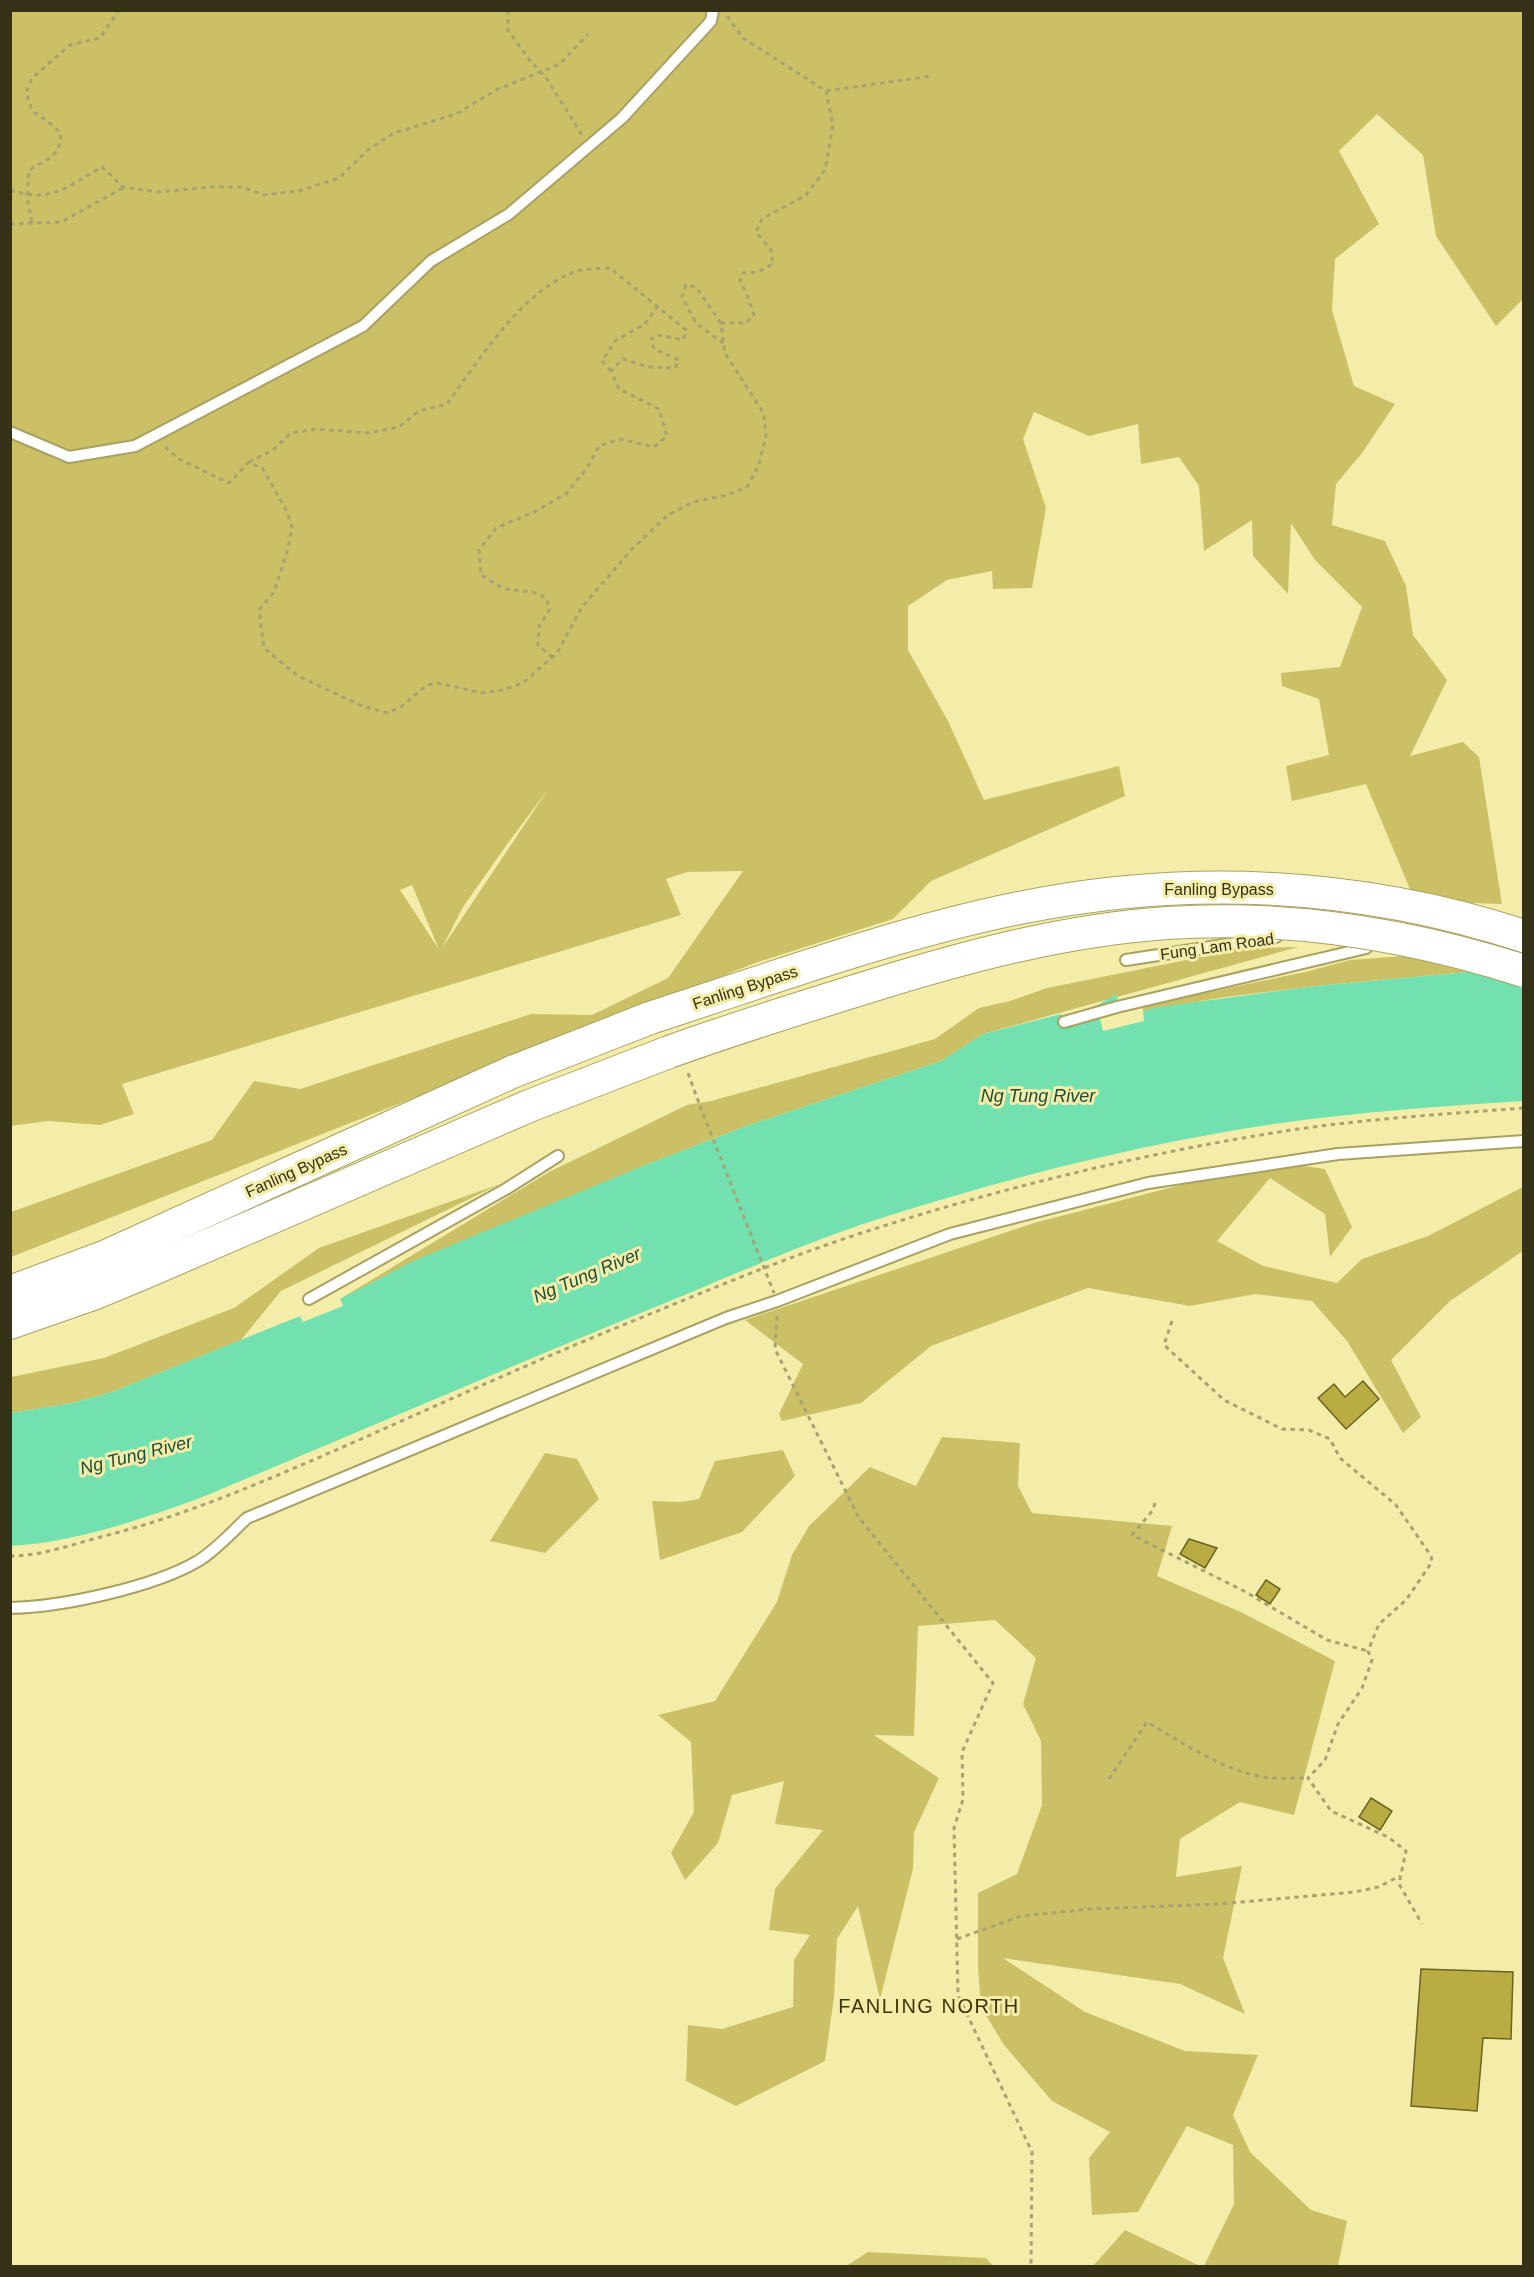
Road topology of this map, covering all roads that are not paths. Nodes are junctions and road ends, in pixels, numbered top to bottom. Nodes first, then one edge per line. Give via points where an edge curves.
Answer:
1 (713, 10) edge
2 (10, 432) edge
3 (1524, 936) edge
4 (1289, 937) dead end
5 (1491, 939) dead end
6 (1457, 941) dead end
7 (1333, 942) dead end
8 (1366, 948) junction
9 (1126, 960) dead end
10 (1524, 971) edge
11 (1064, 1022) dead end
12 (1524, 1141) edge
13 (558, 1156) dead end
14 (88, 1280) junction
15 (10, 1292) edge
16 (309, 1299) dead end
17 (10, 1323) edge
18 (10, 1608) edge

1 - 2 lane via 711,21 622,118 509,214 431,261 363,326 135,446 69,457
3 - 5 lane
3 - 14 main road, Fanling Bypass, bridge via 1395,902 1279,888 1174,888 1018,908 878,946 650,1018 512,1072
4 - 9 lane, Fung Lam Road
6 - 8 lane
7 - 8 lane
8 - 11 lane
10 - 14 main road, Fanling Bypass, bridge via 1388,936 1269,923 1168,923 1019,944 766,1018 602,1077
12 - 18 lane via 1338,1154 1148,1183 950,1234 776,1297 247,1518 200,1560 164,1577 86,1598
13 - 16 lane
14 - 15 main road, Fanling Bypass
14 - 17 main road, Fanling Bypass

